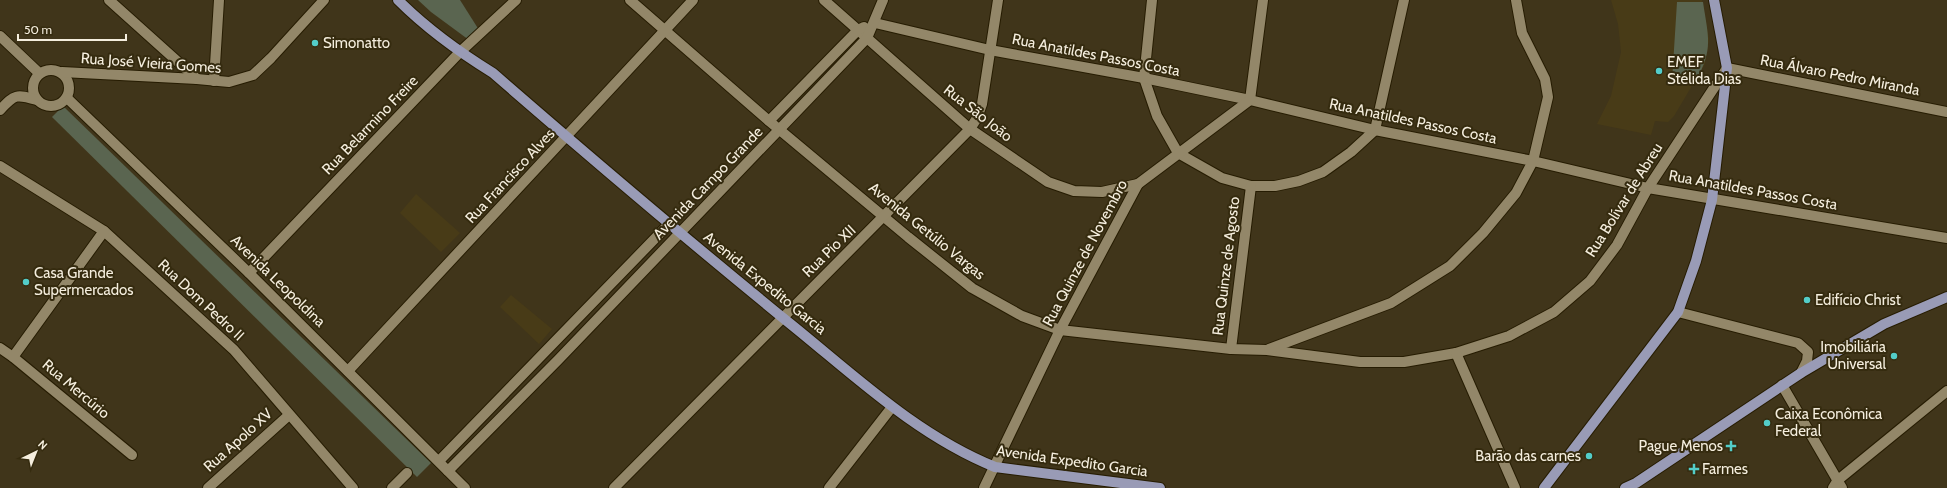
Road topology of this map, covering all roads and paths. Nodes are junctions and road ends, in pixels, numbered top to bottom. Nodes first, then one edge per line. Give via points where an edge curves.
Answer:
1 (109, 0) edge
2 (219, 0) edge
3 (324, 0) edge
4 (398, 0) edge
5 (516, 0) edge
6 (630, 0) edge
7 (693, 0) edge
8 (824, 0) edge
9 (883, 0) edge
10 (998, 0) edge
11 (1152, 0) edge
12 (1263, 0) edge
13 (1404, 0) edge
14 (1516, 0) edge
15 (1714, 0) edge
16 (875, 23) junction
17 (666, 30) junction
18 (858, 30) junction
19 (0, 36) edge
20 (867, 38) junction
21 (990, 50) junction
22 (460, 52) junction
23 (1727, 68) junction
24 (62, 72) junction
25 (39, 73) junction
26 (1144, 78) junction
27 (197, 79) junction
28 (214, 81) junction
29 (33, 83) junction
30 (20, 95) junction
31 (67, 98) junction
32 (37, 100) junction
33 (1250, 100) junction
34 (0, 110) edge
35 (1947, 112) edge
36 (769, 121) junction
37 (970, 129) junction
38 (780, 130) junction
39 (1375, 130) junction
40 (568, 136) junction
41 (1178, 153) junction
42 (1533, 161) junction
43 (0, 166) edge
44 (1138, 184) junction
45 (1251, 186) junction
46 (1648, 188) junction
47 (1712, 200) junction
48 (884, 217) junction
49 (669, 224) junction
50 (104, 232) junction
51 (680, 232) junction
52 (1947, 238) edge
53 (249, 273) junction
54 (1947, 297) edge
55 (1678, 312) junction
56 (782, 317) junction
57 (1060, 330) junction
58 (0, 348) edge
59 (1231, 349) junction
60 (547, 350) junction
61 (1267, 350) junction
62 (1456, 353) junction
63 (13, 357) junction
64 (558, 360) junction
65 (528, 369) junction
66 (348, 371) junction
67 (1801, 373) junction
68 (540, 379) junction
69 (1782, 385) junction
70 (1947, 391) edge
71 (892, 407) junction
72 (289, 415) junction
73 (132, 456) dead end
74 (439, 461) junction
75 (995, 467) junction
76 (448, 471) junction
77 (407, 473) dead end
78 (1838, 485) edge
79 (208, 488) edge
80 (353, 488) edge
81 (392, 488) edge
82 (466, 488) edge
83 (614, 488) edge
84 (829, 488) edge
85 (984, 488) edge
86 (1160, 488) edge
87 (1515, 488) edge
88 (1544, 488) edge
89 (1625, 488) edge

1 - 27 street
2 - 28 street
3 - 28 street, Rua José Vieira Gomes via 253,75 230,82
4 - 22 main road, Avenida Expedito Garcia via 421,22
5 - 22 street, Rua Belarmino Freire
6 - 17 street, Avenida Getúlio Vargas
7 - 17 street, Rua Francisco Alves
8 - 18 street, Rua São João
9 - 16 street, Avenida Campo Grande
10 - 21 street, Rua Pio XII
11 - 26 street
12 - 33 street
13 - 39 street
14 - 42 street via 1522,33 1545,79 1548,97
15 - 23 main road
16 - 18 street, Avenida Campo Grande
16 - 20 street, Avenida Campo Grande
16 - 21 street, Rua Anatildes Passos Costa
17 - 36 street, Avenida Getúlio Vargas
17 - 40 street, Rua Francisco Alves
18 - 20 street, Rua São João
18 - 36 street, Avenida Campo Grande
19 - 25 street
20 - 37 street, Rua São João
20 - 38 street, Avenida Campo Grande
21 - 26 street, Rua Anatildes Passos Costa
21 - 37 street, Rua Pio XII via 982,104
22 - 40 main road, Avenida Expedito Garcia via 493,73
22 - 53 street, Rua Belarmino Freire
23 - 35 street, Rua Álvaro Pedro Miranda
23 - 46 street, Rua Bolívar de Abreu
23 - 47 main road
24 - 25 street via 46,69
24 - 27 street, Rua José Vieira Gomes
24 - 31 street via 68,79 70,89
25 - 29 street
26 - 33 street, Rua Anatildes Passos Costa
26 - 41 street via 1157,116
27 - 28 street, Rua José Vieira Gomes
29 - 30 street
29 - 32 street via 33,92
30 - 32 street
30 - 34 street via 13,97
31 - 32 street via 52,106 44,105
31 - 53 street, Avenida Leopoldina
33 - 39 street, Rua Anatildes Passos Costa
33 - 41 street, Rua Quinze de Novembro
36 - 38 street, Avenida Getúlio Vargas
37 - 44 street, Rua São João via 1048,182 1074,191 1102,192
37 - 48 street, Rua Pio XII
38 - 48 street, Avenida Getúlio Vargas
38 - 51 street, Avenida Campo Grande
39 - 42 street, Rua Anatildes Passos Costa
39 - 45 street via 1351,152 1322,172 1299,181 1275,186
40 - 49 main road, Avenida Expedito Garcia
40 - 66 street, Rua Francisco Alves
41 - 44 street, Rua Quinze de Novembro
41 - 45 street via 1222,178
42 - 46 street, Rua Anatildes Passos Costa
42 - 61 street via 1516,193 1483,234 1450,266 1391,303
43 - 50 street, Rua Dom Pedro II
44 - 57 street, Rua Quinze de Novembro
45 - 59 street, Rua Quinze de Agosto
46 - 47 street, Rua Anatildes Passos Costa
46 - 62 street, Rua Bolívar de Abreu via 1617,244 1594,275 1554,312 1509,336
47 - 52 street, Rua Anatildes Passos Costa
47 - 55 main road via 1696,261
48 - 56 street, Rua Pio XII
48 - 57 street, Avenida Getúlio Vargas via 972,288 1022,316
49 - 51 main road, Avenida Expedito Garcia
49 - 60 street, Avenida Campo Grande
50 - 63 street
50 - 72 street, Rua Dom Pedro II via 234,350
51 - 56 main road, Avenida Expedito Garcia
51 - 64 street, Avenida Campo Grande
53 - 66 street, Avenida Leopoldina
54 - 67 main road via 1884,324
55 - 67 street via 1798,343 1808,352
55 - 88 main road
56 - 71 main road, Avenida Expedito Garcia
56 - 83 street, Rua Pio XII
57 - 59 street, Avenida Getúlio Vargas
57 - 75 street, Rua Quinze de Novembro
58 - 63 street, Rua Mercúrio
59 - 61 street, Avenida Getúlio Vargas
60 - 64 street
60 - 65 street, Avenida Campo Grande
61 - 62 street, Rua Bolívar de Abreu via 1360,362 1404,362
62 - 87 street
63 - 73 street, Rua Mercúrio
64 - 68 street, Avenida Campo Grande
65 - 68 street
65 - 74 street, Avenida Campo Grande
66 - 74 street, Avenida Leopoldina
67 - 69 main road
68 - 76 street, Avenida Campo Grande
69 - 78 street
69 - 89 main road
70 - 78 street
71 - 75 main road, Avenida Expedito Garcia via 939,439 976,460
71 - 84 street
72 - 79 street, Rua Apolo XV
72 - 80 street, Rua Dom Pedro II
74 - 76 street, Avenida Leopoldina
75 - 85 street, Rua Quinze de Novembro
75 - 86 main road, Avenida Expedito Garcia
76 - 82 street, Avenida Leopoldina
77 - 81 street

